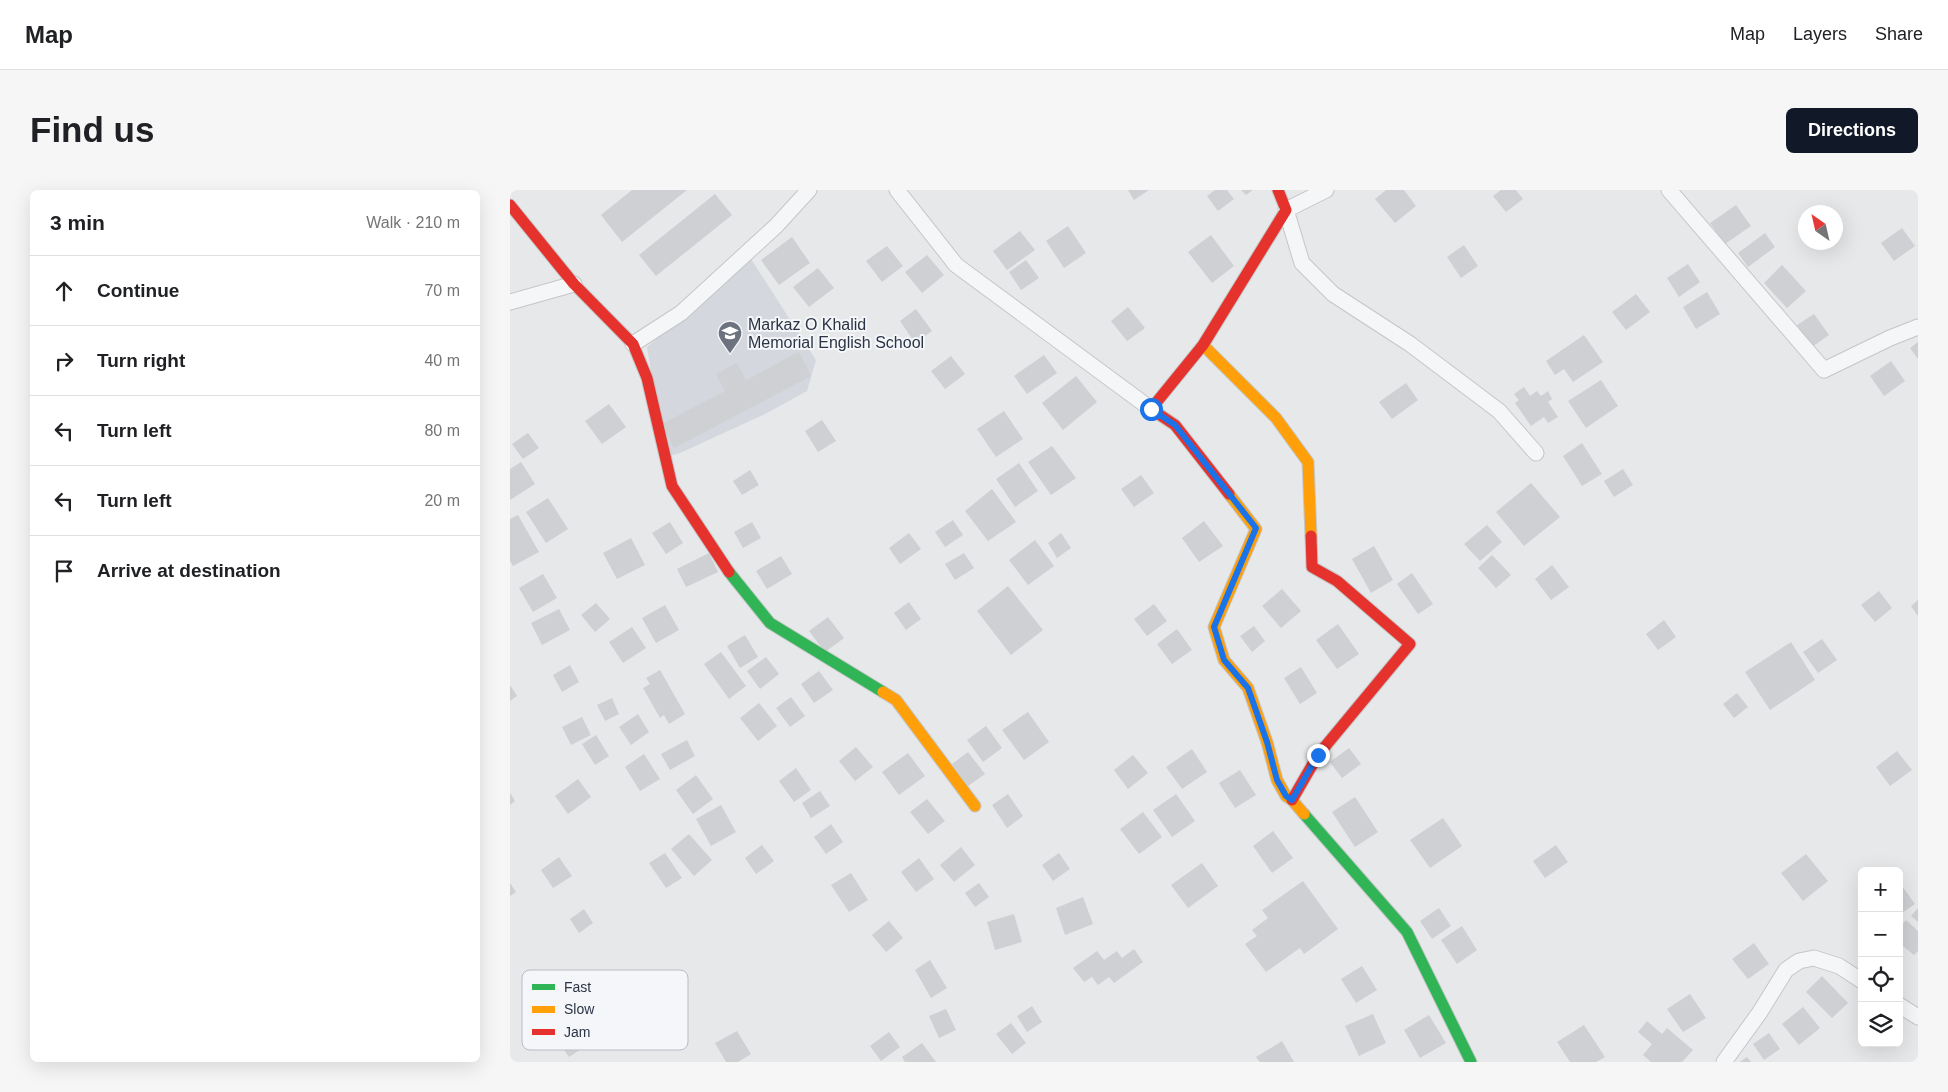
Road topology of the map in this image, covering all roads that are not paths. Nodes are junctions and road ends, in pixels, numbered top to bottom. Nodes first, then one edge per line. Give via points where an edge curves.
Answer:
1 (809, 190) edge
2 (897, 190) edge
3 (1278, 190) edge
4 (1326, 190) edge
5 (1669, 190) edge
6 (510, 204) edge
7 (1286, 210) junction
8 (574, 284) junction
9 (510, 302) edge
10 (1918, 328) edge
11 (633, 344) junction
12 (1203, 345) junction
13 (1151, 409) junction
14 (1536, 453) dead end
15 (1292, 800) junction
16 (975, 806) dead end
17 (1858, 978) edge
18 (1903, 1008) edge
19 (1918, 1017) edge
20 (1471, 1062) edge
21 (1724, 1062) edge

1 - 11 street via 776,226 681,313
2 - 13 street via 956,265
3 - 7 street
4 - 7 street
5 - 10 street via 1824,370
6 - 8 street
7 - 12 street
7 - 14 street via 1302,263 1333,294 1410,344 1499,411
8 - 9 street
8 - 11 street
11 - 16 street via 647,378 672,486 722,563 770,623 896,700
12 - 13 street
12 - 15 street via 1276,418 1308,462 1312,567 1337,582 1410,644 1318,755
13 - 15 street via 1175,425 1256,528 1214,627 1224,660 1248,688 1277,780
15 - 20 street via 1406,932
17 - 21 street via 1839,966 1814,958 1799,961 1786,970
18 - 19 street

